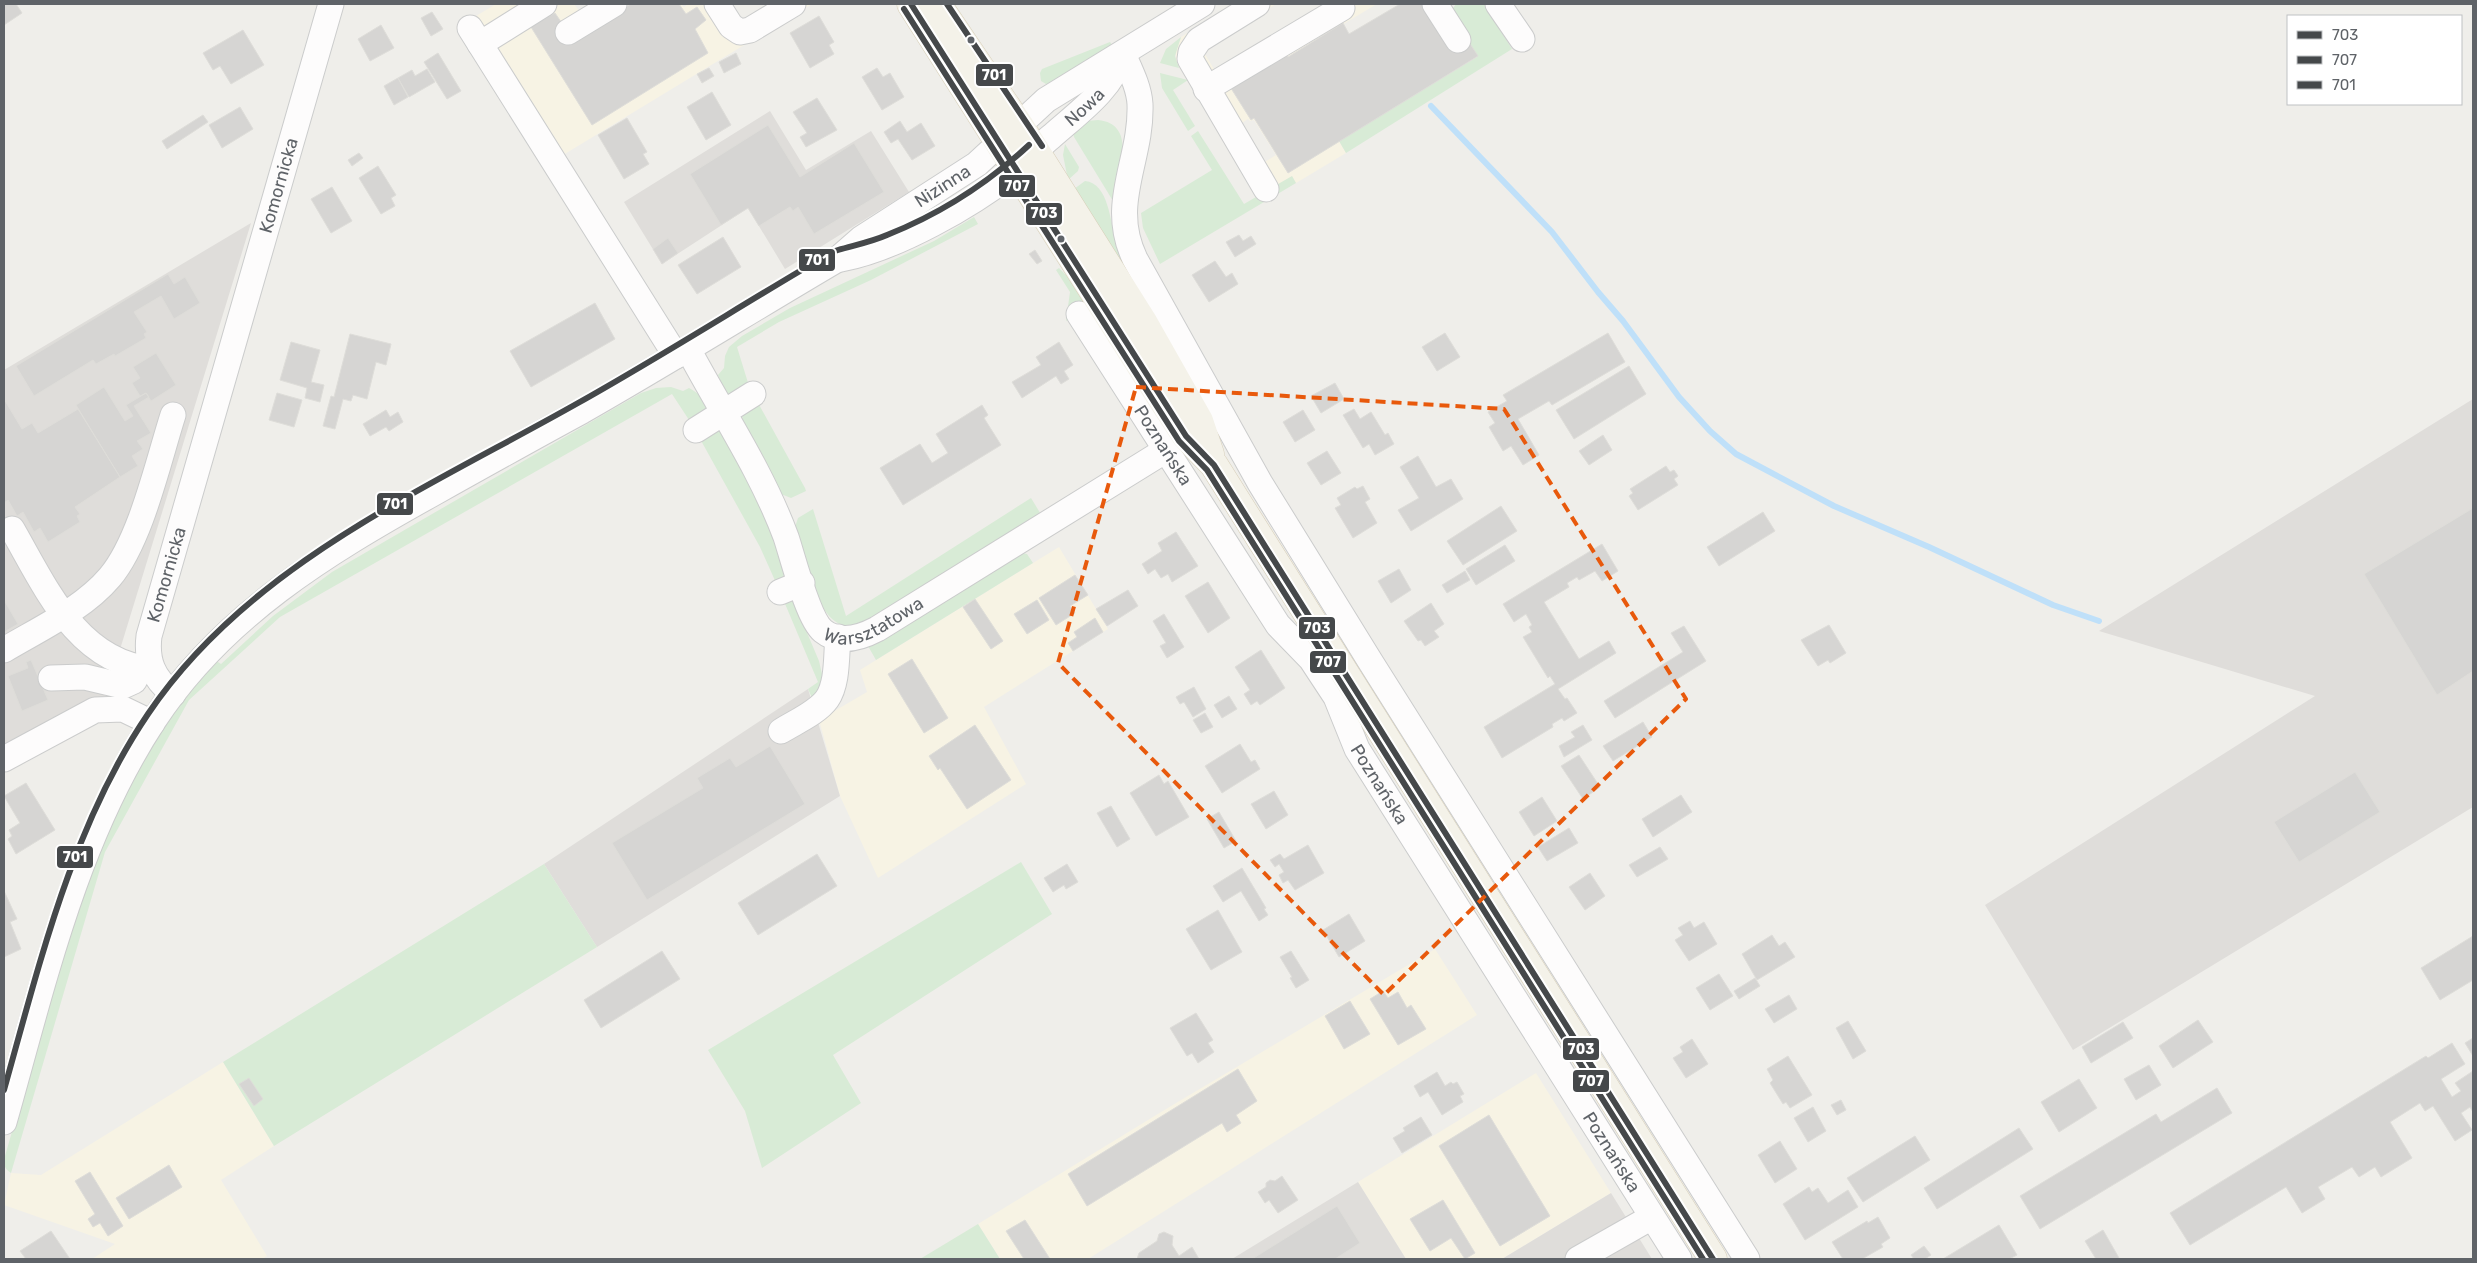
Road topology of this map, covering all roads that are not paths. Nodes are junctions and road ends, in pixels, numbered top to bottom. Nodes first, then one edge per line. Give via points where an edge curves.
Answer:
1 (331, 4) edge
2 (544, 4) edge
3 (614, 4) edge
4 (717, 4) edge
5 (792, 4) edge
6 (911, 4) edge
7 (937, 4) edge
8 (1202, 4) edge
9 (1257, 4) edge
10 (1435, 4) edge
11 (1346, 5) edge
12 (1501, 5) edge
13 (568, 32) dead end
14 (1458, 40) dead end
15 (1522, 40) dead end
16 (1123, 54) junction
17 (1206, 89) junction
18 (1019, 125) junction
19 (1000, 145) junction
20 (1026, 160) junction
21 (1266, 189) dead end
22 (838, 259) junction
23 (1079, 314) dead end
24 (682, 352) junction
25 (753, 394) dead end
26 (723, 412) junction
27 (174, 415) dead end
28 (696, 430) dead end
29 (1166, 450) junction
30 (12, 529) dead end
31 (62, 615) junction
32 (838, 637) junction
33 (4, 650) edge
34 (146, 668) junction
35 (51, 678) dead end
36 (173, 694) junction
37 (152, 724) junction
38 (781, 731) dead end
39 (4, 759) edge
40 (4, 1122) edge
41 (1652, 1217) junction
42 (1578, 1259) edge
43 (1679, 1259) edge
44 (1713, 1259) edge
45 (1747, 1259) edge

1 - 34 street, Komornicka via 149,636
2 - 24 street, Warsztatowa via 475,36
3 - 13 street
4 - 5 street via 731,26 740,32 750,30
6 - 19 main road, Poznańska
7 - 18 main road, Poznańska
8 - 16 street, Nowa
9 - 17 street via 1194,44 1190,59
10 - 14 street
11 - 17 street
12 - 15 street
16 - 18 street, Nowa via 1046,100
16 - 20 street, Nowa via 1104,88
16 - 45 street via 1136,84 1140,104 1123,210 1126,239 1135,259 1260,483 1364,653
17 - 21 street
18 - 19 street, Nizinna
18 - 20 main road, Poznańska
19 - 20 main road, Poznańska
19 - 22 street, Nizinna via 963,174 862,238
20 - 22 street, Nizinna via 966,204 913,234 869,253
20 - 44 main road, Poznańska via 1186,436 1214,465
22 - 24 street, Nizinna
23 - 29 street, Poznańska
24 - 26 street, Warsztatowa
24 - 36 street, Nizinna via 324,557 241,620 196,665
25 - 26 street
26 - 28 street
26 - 32 street, Warsztatowa via 762,480 785,534 791,588 818,626
27 - 31 street via 138,525 121,560 89,596
29 - 32 street, Warsztatowa via 877,630 853,638
29 - 41 street, Poznańska via 1278,625 1306,653 1336,697 1357,748
30 - 31 street
31 - 33 street
31 - 34 street via 112,659
32 - 38 street via 832,686 827,699
34 - 35 street via 134,681 123,686 85,677
34 - 36 street
36 - 37 street
37 - 39 street via 123,709 95,710
37 - 40 street via 119,780 88,849 49,966
41 - 42 street
41 - 43 street, Poznańska

